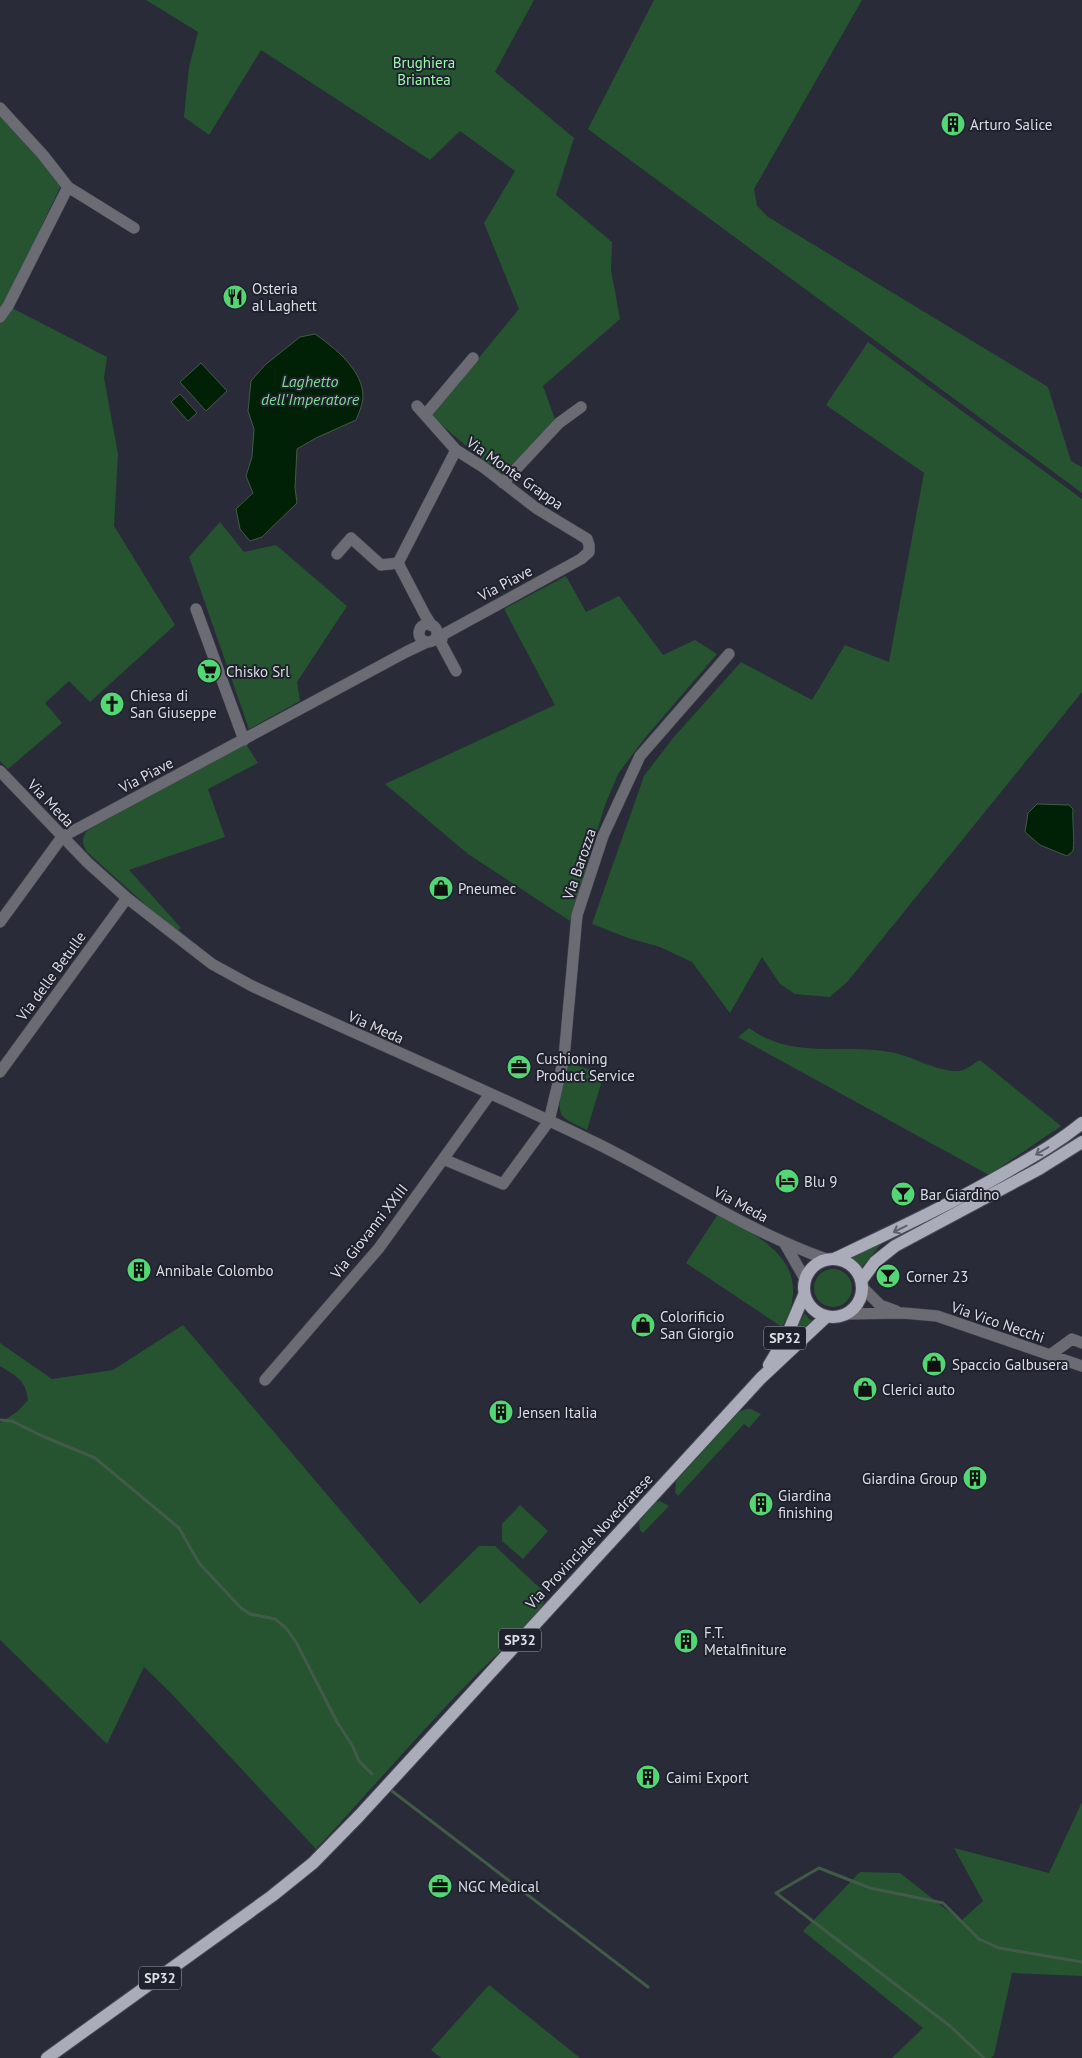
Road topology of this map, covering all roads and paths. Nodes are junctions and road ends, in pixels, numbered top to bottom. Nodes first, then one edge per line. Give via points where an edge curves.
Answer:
1 (0, 108) edge
2 (68, 187) junction
3 (134, 228) dead end
4 (0, 317) edge
5 (473, 358) dead end
6 (417, 406) dead end
7 (581, 406) dead end
8 (425, 415) junction
9 (456, 450) junction
10 (503, 483) junction
11 (337, 554) dead end
12 (581, 559) joint
13 (398, 563) junction
14 (196, 609) dead end
15 (430, 631) junction
16 (729, 654) dead end
17 (456, 671) dead end
18 (244, 740) junction
19 (0, 771) edge
20 (62, 837) junction
21 (127, 898) junction
22 (0, 922) edge
23 (0, 1072) edge
24 (490, 1094) junction
25 (549, 1121) junction
26 (1082, 1123) edge
27 (1082, 1142) edge
28 (443, 1159) junction
29 (785, 1244) junction
30 (830, 1259) junction
31 (805, 1279) junction
32 (862, 1284) junction
33 (804, 1295) junction
34 (846, 1314) junction
35 (903, 1314) junction
36 (826, 1317) junction
37 (1082, 1343) edge
38 (1050, 1355) junction
39 (1082, 1366) edge
40 (762, 1378) junction
41 (264, 1380) dead end
42 (47, 2058) edge

1 - 2 street
2 - 3 street
2 - 4 street
5 - 8 street
6 - 8 street, Via Monte Grappa
7 - 10 street via 559,423
8 - 9 street, Via Monte Grappa
9 - 10 street, Via Monte Grappa
9 - 13 street
10 - 12 street, Via Monte Grappa via 586,539 589,552
11 - 13 street via 351,538 381,565
12 - 15 street, Via Piave
13 - 15 street
14 - 18 street
15 - 17 street via 441,643
15 - 18 street, Via Piave via 415,647
16 - 25 street, Via Barozza via 640,756 603,836 578,915 564,1058
18 - 20 street, Via Piave
19 - 20 street, Via Meda
20 - 21 street, Via Meda
20 - 22 street
21 - 23 street, Via delle Betulle
21 - 24 street, Via Meda via 212,964 236,978
24 - 25 street, Via Meda
24 - 28 street, Via Giovanni XXIII
25 - 28 street via 501,1187
25 - 29 street, Via Meda
26 -> 30 main road via 1045,1150 915,1222
27 - 32 main road via 1039,1169 895,1246 875,1262
28 - 41 street, Via Giovanni XXIII via 379,1248
29 - 30 street, Via Meda
29 - 31 street
30 - 31 main road via 813,1266
30 - 32 main road via 852,1266
31 - 33 main road
32 - 34 main road via 857,1304
32 - 35 street, Via Vico Necchi via 880,1305
33 - 36 main road via 809,1306
33 - 40 main road, Via Provinciale Novedratese / SP32 via 787,1335
34 - 35 street, Via Vico Necchi
34 - 36 main road
35 - 38 street, Via Vico Necchi via 937,1316
36 - 40 main road, Via Provinciale Novedratese / SP32
37 - 38 street via 1072,1339
38 - 39 street, Via Vico Necchi
40 - 42 main road, Via Provinciale Novedratese / SP32 via 313,1864

